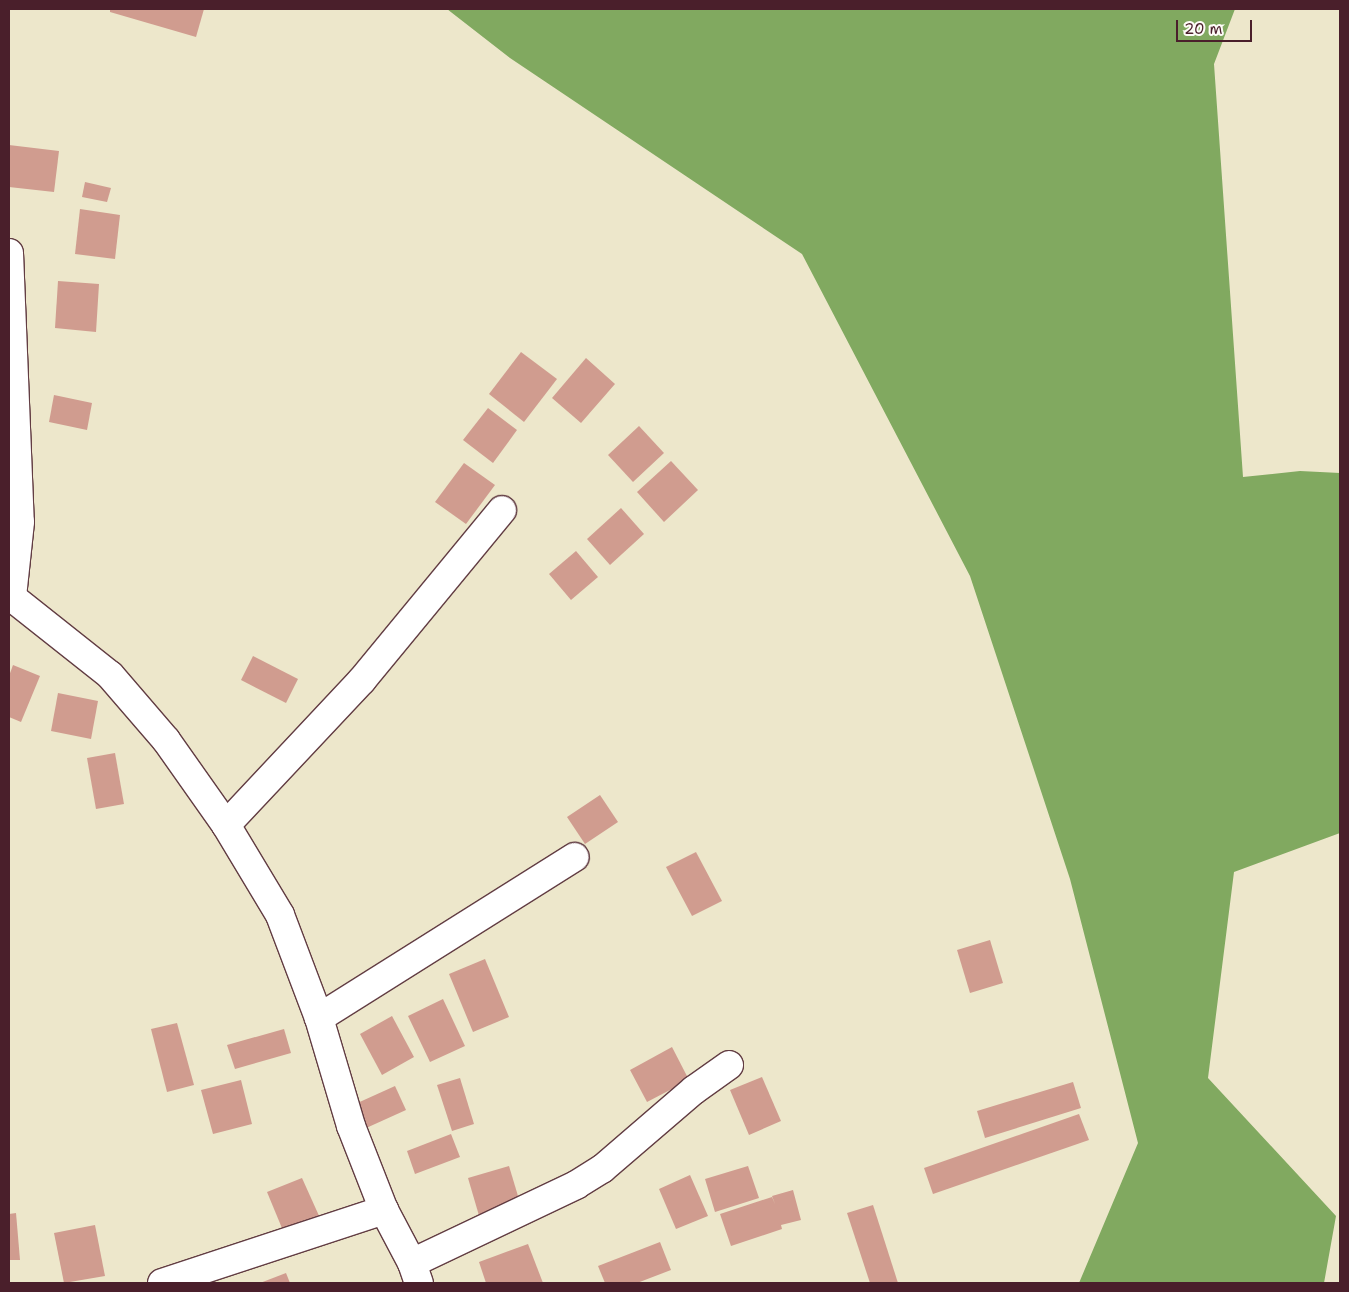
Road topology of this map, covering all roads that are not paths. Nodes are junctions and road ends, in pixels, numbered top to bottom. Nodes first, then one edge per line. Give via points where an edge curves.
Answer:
1 (9, 253) edge
2 (502, 510) dead end
3 (10, 596) edge
4 (226, 825) junction
5 (575, 857) dead end
6 (319, 1018) junction
7 (729, 1065) dead end
8 (384, 1210) junction
9 (416, 1273) edge
10 (162, 1283) edge

1 - 3 street via 20,522
2 - 4 street via 362,680
3 - 4 street via 110,676 166,740
4 - 6 street via 280,915
5 - 6 street
6 - 8 street via 351,1126
7 - 9 street via 694,1090 602,1169
8 - 9 street
8 - 10 street

